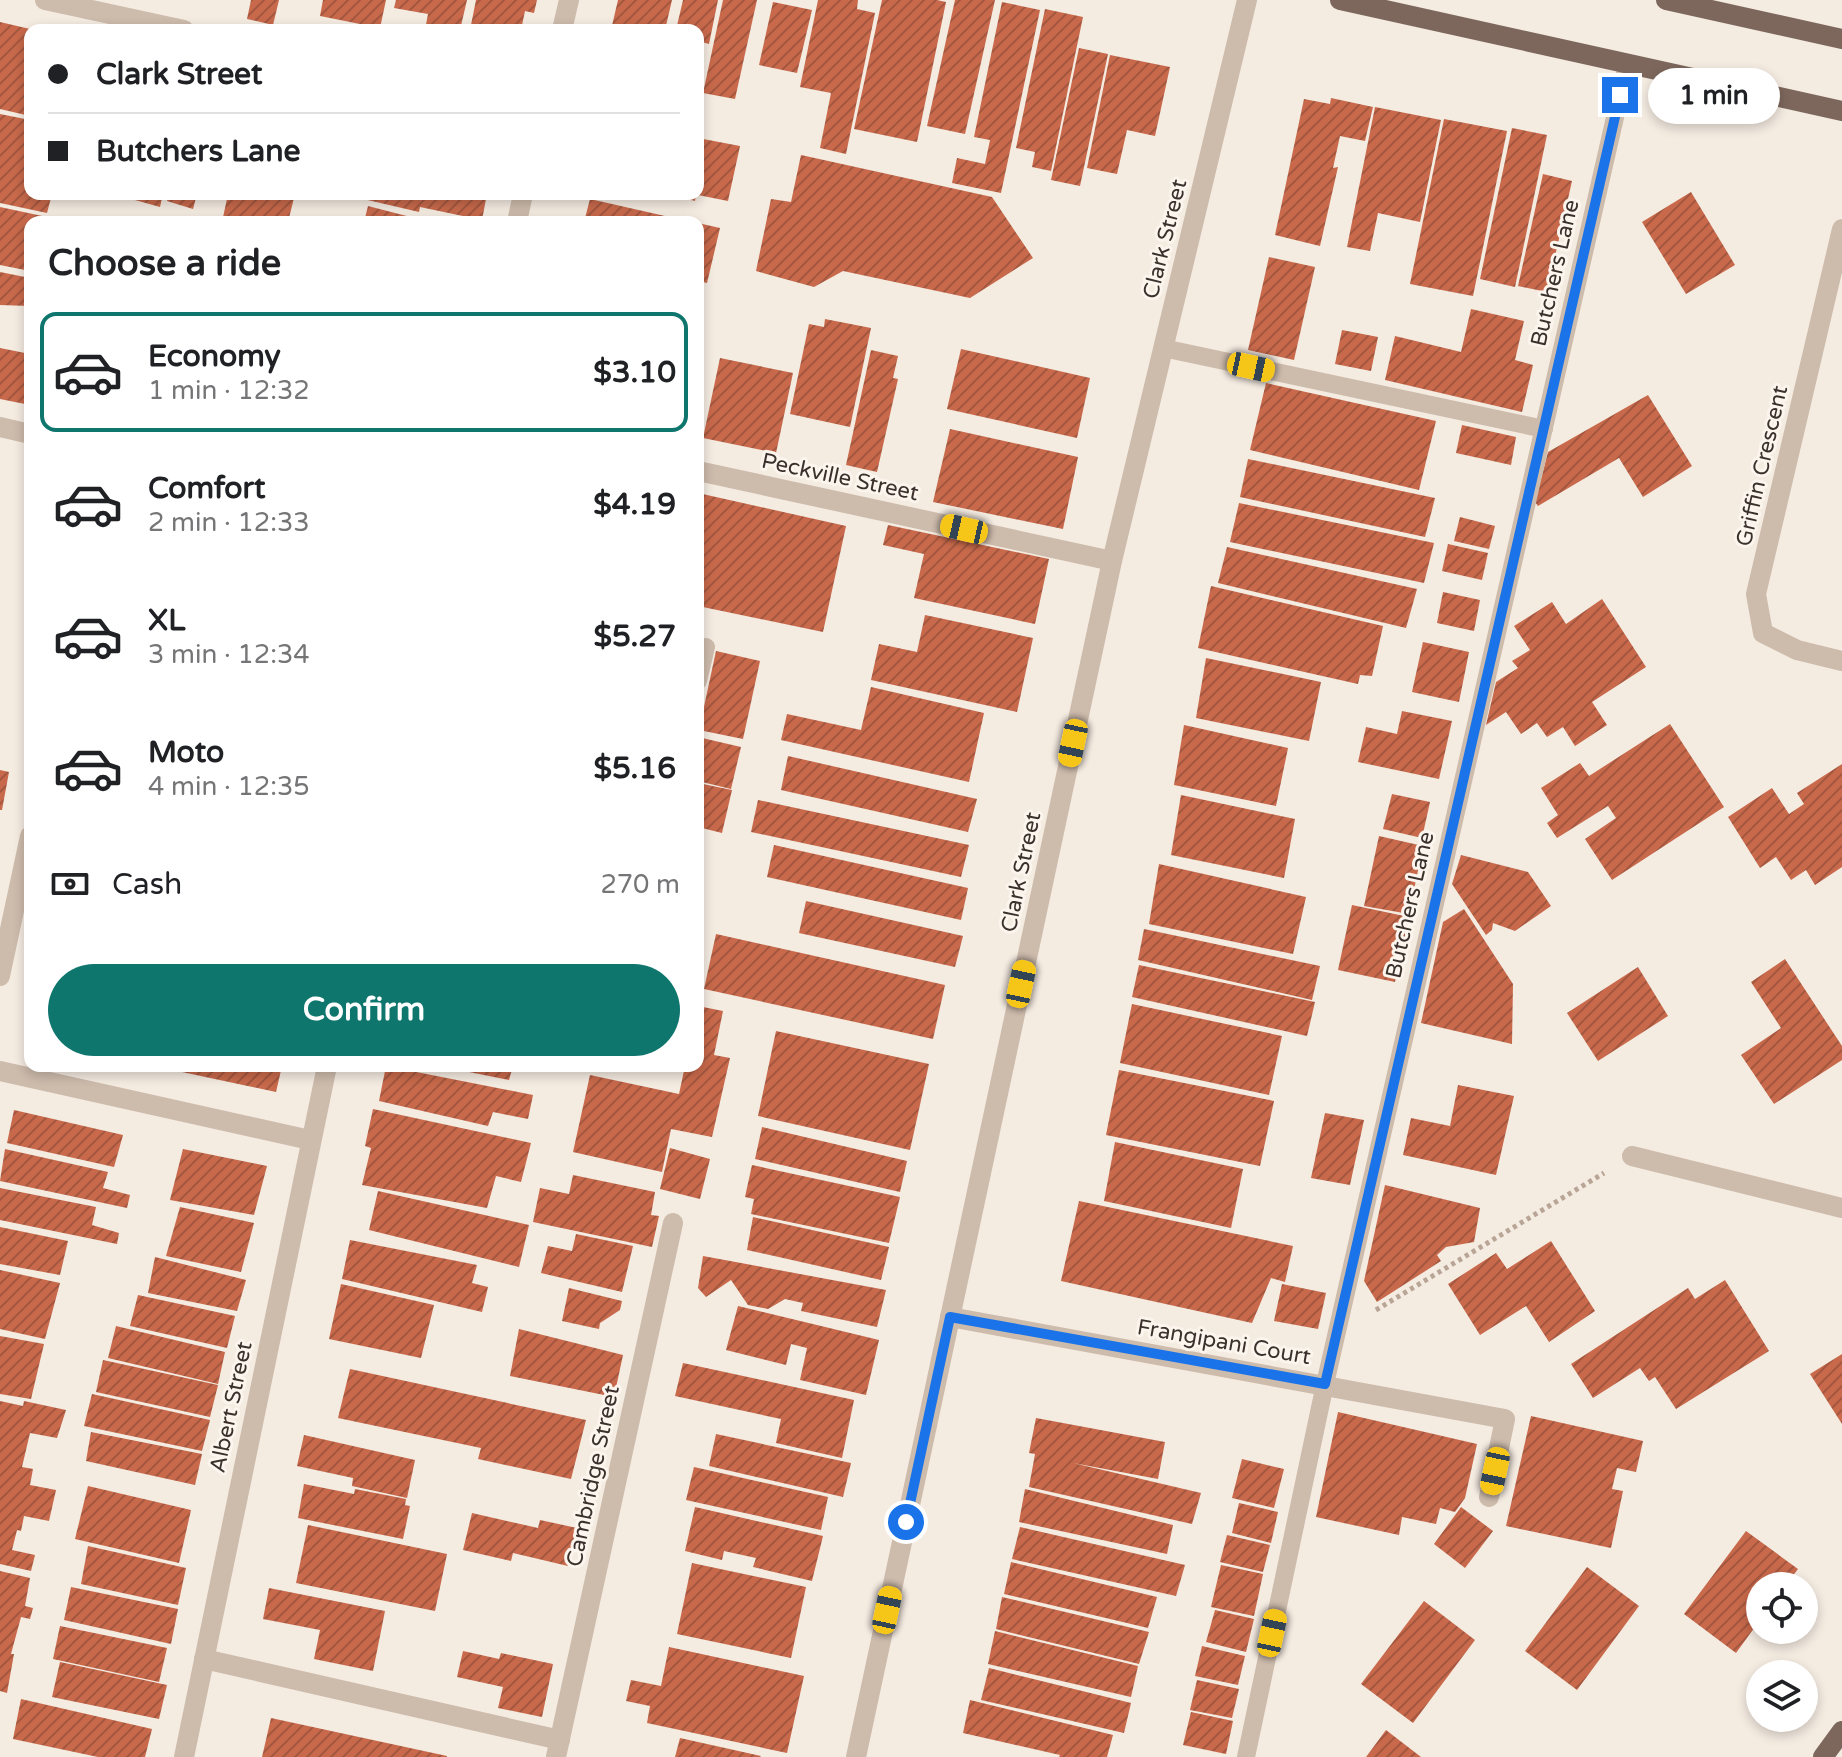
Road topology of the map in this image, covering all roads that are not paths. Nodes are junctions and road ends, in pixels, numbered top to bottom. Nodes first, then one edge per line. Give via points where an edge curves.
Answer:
1 (45, 0) edge
2 (569, 0) edge
3 (1247, 0) edge
4 (1340, 0) edge
5 (1666, 0) edge
6 (156, 24) edge
7 (563, 24) edge
8 (1842, 39) edge
9 (1627, 65) junction
10 (1842, 111) edge
11 (1842, 229) edge
12 (1163, 348) junction
13 (0, 427) edge
14 (1544, 429) junction
15 (24, 433) edge
16 (704, 472) edge
17 (1112, 561) junction
18 (706, 647) dead end
19 (704, 656) edge
20 (1842, 661) edge
21 (24, 864) edge
22 (0, 976) edge
23 (0, 1071) edge
24 (326, 1072) edge
25 (310, 1140) junction
26 (1632, 1156) road end
27 (1842, 1208) edge
28 (673, 1223) dead end
29 (950, 1317) junction
30 (1325, 1384) junction
31 (1489, 1497) dead end
32 (204, 1659) junction
33 (1842, 1731) edge
34 (558, 1748) edge
35 (184, 1757) edge
36 (856, 1757) edge
37 (1246, 1757) edge
38 (1823, 1757) edge

1 - 6 street
2 - 7 street
3 - 12 street, Clark Street
4 - 9 main road
5 - 8 main road
9 - 10 main road
9 - 14 lane, Butchers Lane
11 - 20 street, Griffin Crescent via 1756,594 1763,633 1797,650
12 - 14 lane
12 - 17 street, Clark Street
13 - 15 street
14 - 30 lane, Butchers Lane
16 - 17 street, Peckville Street
17 - 29 street, Clark Street
18 - 19 lane
21 - 22 street
23 - 25 street
24 - 25 street, Albert Street
25 - 32 street, Albert Street
26 - 27 street
28 - 34 street, Cambridge Street
29 - 30 street, Frangipani Court
29 - 36 street, Clark Street
30 - 31 street, Frangipani Court via 1505,1419
30 - 37 lane, Butchers Lane
32 - 34 street, Cambridge Street
32 - 35 street, Albert Street
33 - 38 main road

